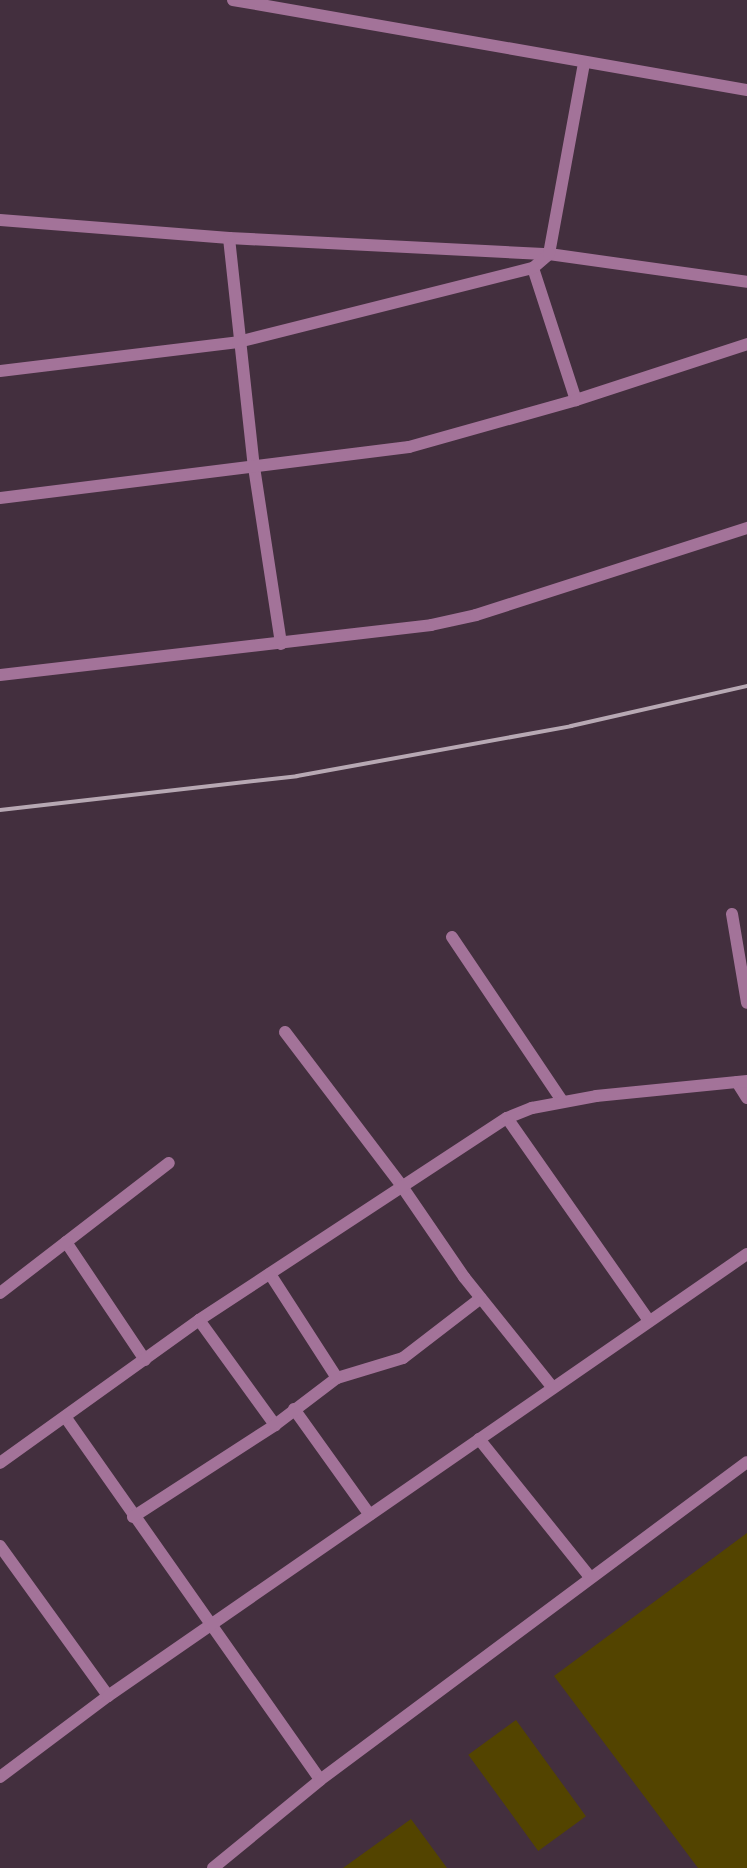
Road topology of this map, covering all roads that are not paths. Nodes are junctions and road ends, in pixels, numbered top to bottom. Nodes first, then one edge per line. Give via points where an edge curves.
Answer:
1 (233, 0) edge
2 (584, 63) junction
3 (747, 90) edge
4 (0, 220) edge
5 (229, 238) junction
6 (549, 254) junction
7 (533, 268) junction
8 (747, 282) edge
9 (238, 342) junction
10 (747, 344) edge
11 (0, 371) edge
12 (576, 400) junction
13 (254, 468) junction
14 (0, 498) edge
15 (747, 528) edge
16 (281, 644) junction
17 (0, 675) edge
18 (732, 914) dead end
19 (452, 937) dead end
20 (747, 1003) edge
21 (285, 1032) dead end
22 (742, 1082) edge
23 (747, 1098) edge
24 (562, 1101) junction
25 (507, 1118) junction
26 (168, 1163) dead end
27 (401, 1185) junction
28 (66, 1242) junction
29 (747, 1254) edge
30 (270, 1274) junction
31 (0, 1294) edge
32 (481, 1298) junction
33 (199, 1320) junction
34 (650, 1322) junction
35 (145, 1360) junction
36 (337, 1378) junction
37 (553, 1388) junction
38 (294, 1409) junction
39 (66, 1418) junction
40 (274, 1425) junction
41 (480, 1439) junction
42 (747, 1462) edge
43 (0, 1463) edge
44 (370, 1515) junction
45 (133, 1517) junction
46 (0, 1546) edge
47 (589, 1576) junction
48 (209, 1626) junction
49 (108, 1696) junction
50 (0, 1777) edge
51 (320, 1780) junction
52 (214, 1868) edge

1 - 2 street
2 - 3 street
2 - 6 street
4 - 5 street
5 - 6 street
5 - 9 street
6 - 7 street
6 - 8 street
7 - 9 street
7 - 12 street
9 - 11 street
9 - 13 street
10 - 12 street
12 - 13 street via 409,447
13 - 14 street
13 - 16 street
15 - 16 street via 476,615 431,625
16 - 17 street
18 - 20 street
19 - 24 street
21 - 27 street
22 - 23 street
22 - 24 street
24 - 25 street
25 - 27 street
25 - 34 street
26 - 28 street
27 - 30 street
27 - 32 street
28 - 31 street
28 - 35 street
29 - 34 street
30 - 33 street
30 - 36 street
32 - 36 street via 403,1358
32 - 37 street
33 - 35 street
33 - 40 street
34 - 37 street
35 - 39 street
36 - 38 street
37 - 41 street
38 - 40 street
38 - 44 street
39 - 43 street
39 - 45 street
40 - 45 street
41 - 44 street
41 - 47 street
42 - 47 street
44 - 48 street
45 - 48 street
46 - 49 street
47 - 51 street
48 - 49 street
48 - 51 street
49 - 50 street
51 - 52 street

